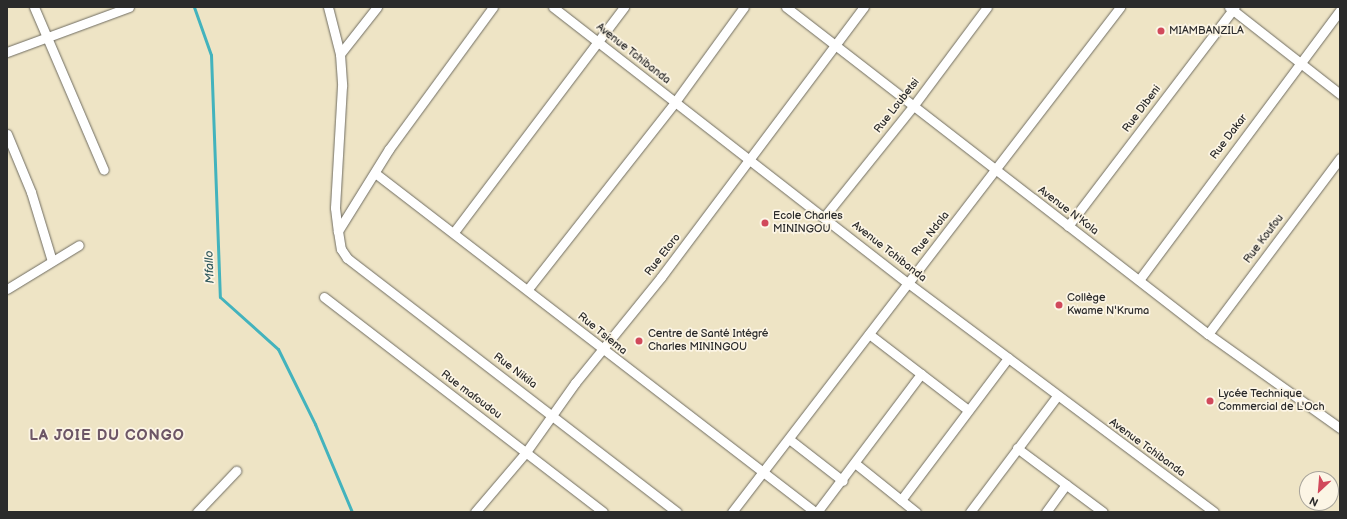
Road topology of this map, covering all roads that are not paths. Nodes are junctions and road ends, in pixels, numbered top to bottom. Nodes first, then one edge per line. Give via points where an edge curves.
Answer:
1 (34, 7) edge
2 (129, 7) edge
3 (328, 7) edge
4 (377, 7) edge
5 (494, 7) edge
6 (553, 7) edge
7 (624, 7) edge
8 (744, 7) edge
9 (786, 7) edge
10 (864, 7) edge
11 (987, 7) edge
12 (1120, 7) edge
13 (1232, 8) edge
14 (1340, 10) edge
15 (46, 37) junction
16 (597, 40) junction
17 (835, 45) junction
18 (7, 52) edge
19 (340, 54) junction
20 (1300, 63) junction
21 (1340, 94) edge
22 (675, 102) junction
23 (914, 105) junction
24 (7, 134) edge
25 (1340, 158) edge
26 (750, 161) junction
27 (104, 170) dead end
28 (996, 170) junction
29 (375, 173) junction
30 (824, 217) junction
31 (1068, 226) junction
32 (338, 231) junction
33 (454, 232) junction
34 (79, 245) dead end
35 (52, 261) junction
36 (1139, 280) junction
37 (908, 283) junction
38 (7, 289) edge
39 (528, 289) junction
40 (324, 297) dead end
41 (869, 334) junction
42 (1208, 334) junction
43 (603, 350) junction
44 (1008, 358) junction
45 (921, 374) junction
46 (1057, 396) junction
47 (968, 410) junction
48 (552, 414) junction
49 (1340, 428) edge
50 (789, 439) junction
51 (1017, 448) junction
52 (526, 452) junction
53 (856, 464) junction
54 (236, 471) dead end
55 (763, 471) junction
56 (842, 481) junction
57 (1066, 484) junction
58 (901, 500) junction
59 (1203, 509) edge
60 (197, 512) edge
61 (475, 512) edge
62 (603, 512) edge
63 (677, 512) edge
64 (732, 512) edge
65 (816, 512) edge
66 (916, 512) edge
67 (970, 512) edge
68 (1046, 512) edge
69 (1103, 512) edge
70 (1214, 512) edge

1 - 15 street
2 - 15 street
3 - 19 street
4 - 19 street
5 - 29 street via 404,126
6 - 16 street, Avenue Tchibanda
7 - 16 street
8 - 22 street
9 - 17 street, Avenue N'Kola
10 - 17 street, Rue Etoro
11 - 23 street, Rue Loubetsi
12 - 28 street, Rue Ndola
13 - 20 street
13 - 31 street, Rue Dibeni
14 - 20 street, Rue Dakar
15 - 18 street
15 - 27 street
16 - 22 street, Avenue Tchibanda
16 - 33 street
17 - 23 street, Avenue N'Kola
17 - 26 street, Rue Etoro
19 - 32 street via 342,117 335,208
20 - 21 street
20 - 36 street, Rue Dakar
22 - 26 street, Avenue Tchibanda
22 - 39 street
23 - 28 street, Avenue N'Kola
23 - 30 street, Rue Loubetsi
24 - 35 street via 30,192
25 - 42 street, Rue Koufou
26 - 30 street, Avenue Tchibanda
26 - 43 street, Rue Etoro
28 - 31 street, Avenue N'Kola
28 - 37 street, Rue Ndola
29 - 32 street
29 - 33 street, Rue Tsiema
30 - 37 street, Avenue Tchibanda
31 - 36 street, Avenue N'Kola
32 - 48 street, Rue Nikila via 341,249 347,258
33 - 39 street, Rue Tsiema
34 - 35 street
35 - 38 street
36 - 42 street, Avenue N'Kola
37 - 41 street, Rue Ndola
37 - 44 street, Avenue Tchibanda
39 - 43 street, Rue Tsiema
40 - 52 street, Rue mafoudou
41 - 45 street
41 - 50 street, Rue Ndola
42 - 49 street, Avenue N'Kola
43 - 48 street, Rue Etoro
43 - 55 street, Rue Tsiema
44 - 46 street, Avenue Tchibanda
44 - 47 street
45 - 47 street
45 - 53 street
46 - 51 street
46 - 59 street, Avenue Tchibanda
47 - 58 street
48 - 52 street, Rue Etoro
48 - 63 street, Rue Nikila
50 - 55 street, Rue Ndola
50 - 56 street
51 - 57 street
51 - 67 street
52 - 61 street, Rue Etoro
52 - 62 street, Rue mafoudou
53 - 56 street
53 - 58 street
54 - 60 street
55 - 64 street, Rue Ndola
55 - 65 street, Rue Tsiema
56 - 65 street
57 - 68 street
57 - 69 street
58 - 66 street
59 - 70 street, Avenue Tchibanda

